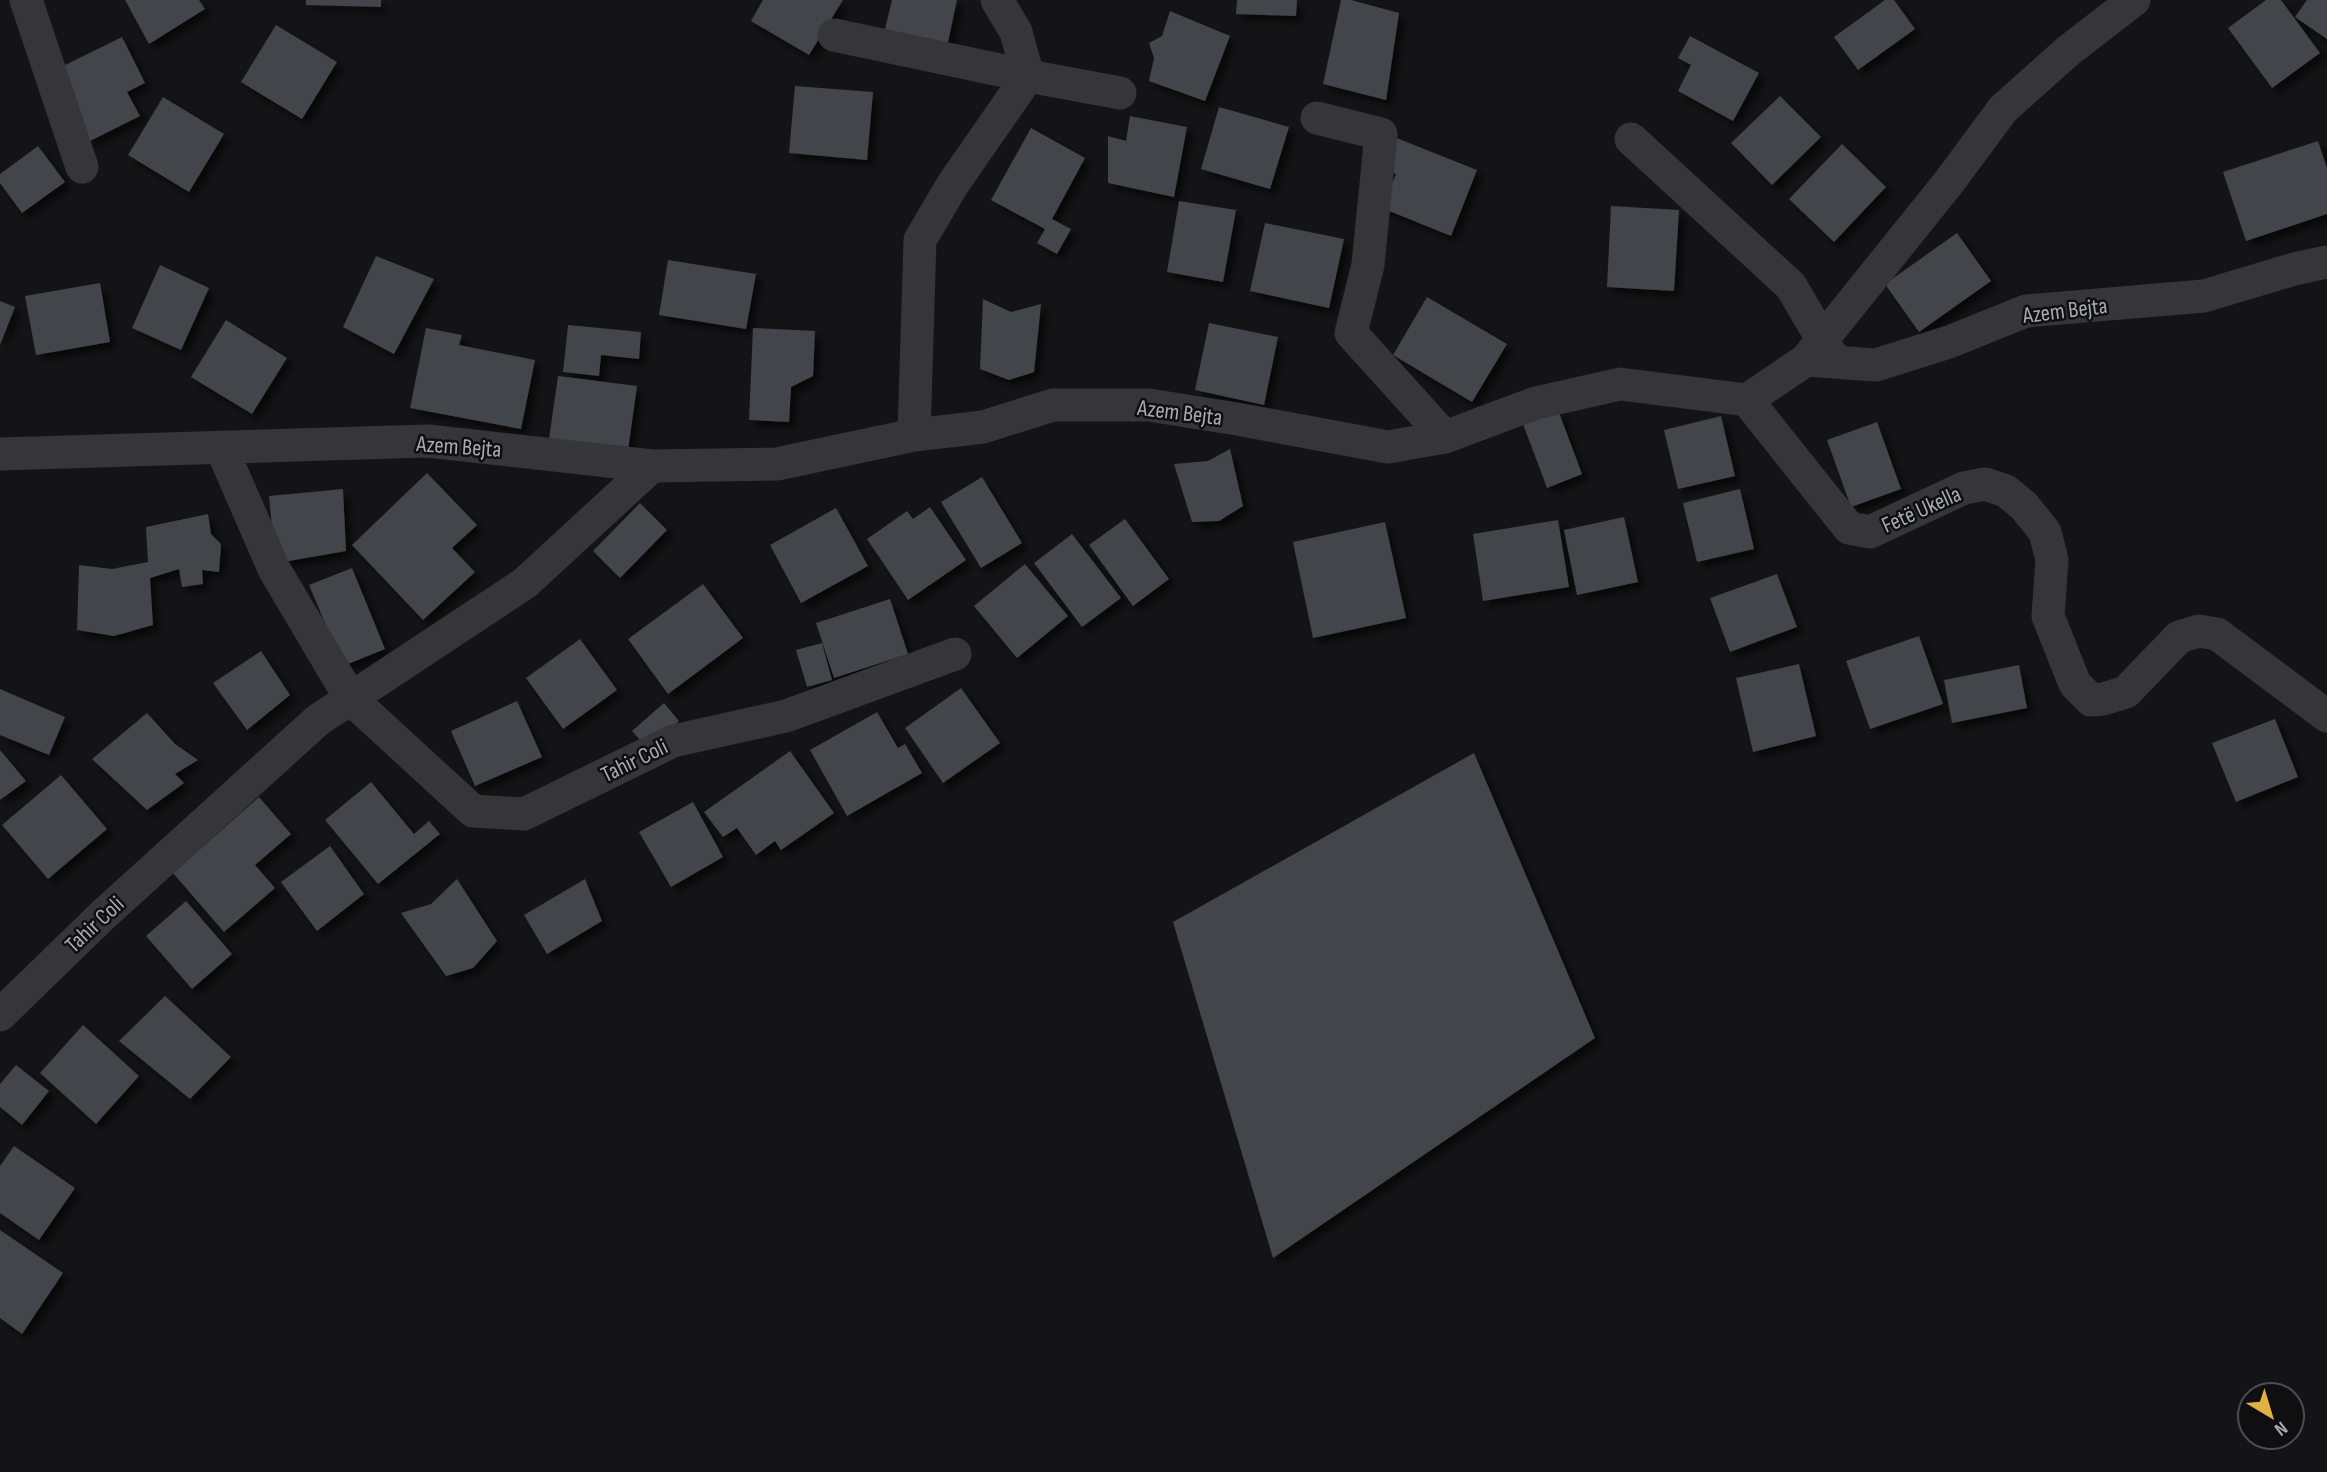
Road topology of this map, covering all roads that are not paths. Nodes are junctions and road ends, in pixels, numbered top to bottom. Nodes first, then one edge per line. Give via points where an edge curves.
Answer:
1 (26, 0) edge
2 (997, 0) edge
3 (2134, 0) edge
4 (834, 35) dead end
5 (1028, 76) junction
6 (1120, 93) dead end
7 (1317, 118) dead end
8 (1631, 139) dead end
9 (82, 167) dead end
10 (2327, 262) edge
11 (1821, 354) junction
12 (1747, 400) junction
13 (914, 435) junction
14 (1445, 436) junction
15 (220, 447) junction
16 (0, 454) edge
17 (652, 466) junction
18 (955, 654) dead end
19 (351, 699) junction
20 (2327, 716) edge
21 (0, 1015) edge

1 - 9 street
2 - 5 street via 1016,32
3 - 11 street via 2003,109
4 - 5 street
5 - 6 street
5 - 13 street via 920,240
7 - 14 street via 1381,134 1368,265 1351,333
8 - 11 street via 1791,286
10 - 11 street, Azem Bejta via 2204,296 2026,311 1876,365
11 - 12 street
12 - 14 street, Azem Bejta via 1620,384 1536,403
12 - 20 street, Fetë Ukella via 1849,528 1870,532 1964,488 1985,484 2006,491 2024,506 2045,532 2052,560 2048,616 2075,684 2091,700 2126,692 2179,638 2199,631 2217,634
13 - 14 street, Azem Bejta via 984,427 1053,405 1149,405 1388,447
13 - 17 street, Azem Bejta via 777,464
15 - 16 street, Azem Bejta
15 - 17 street, Azem Bejta via 428,441
15 - 19 street, Tahir Coli via 274,569
17 - 19 street, Tahir Coli via 525,583
18 - 19 street, Tahir Coli via 786,716 673,741 524,814 473,811
19 - 21 street, Tahir Coli via 308,729

